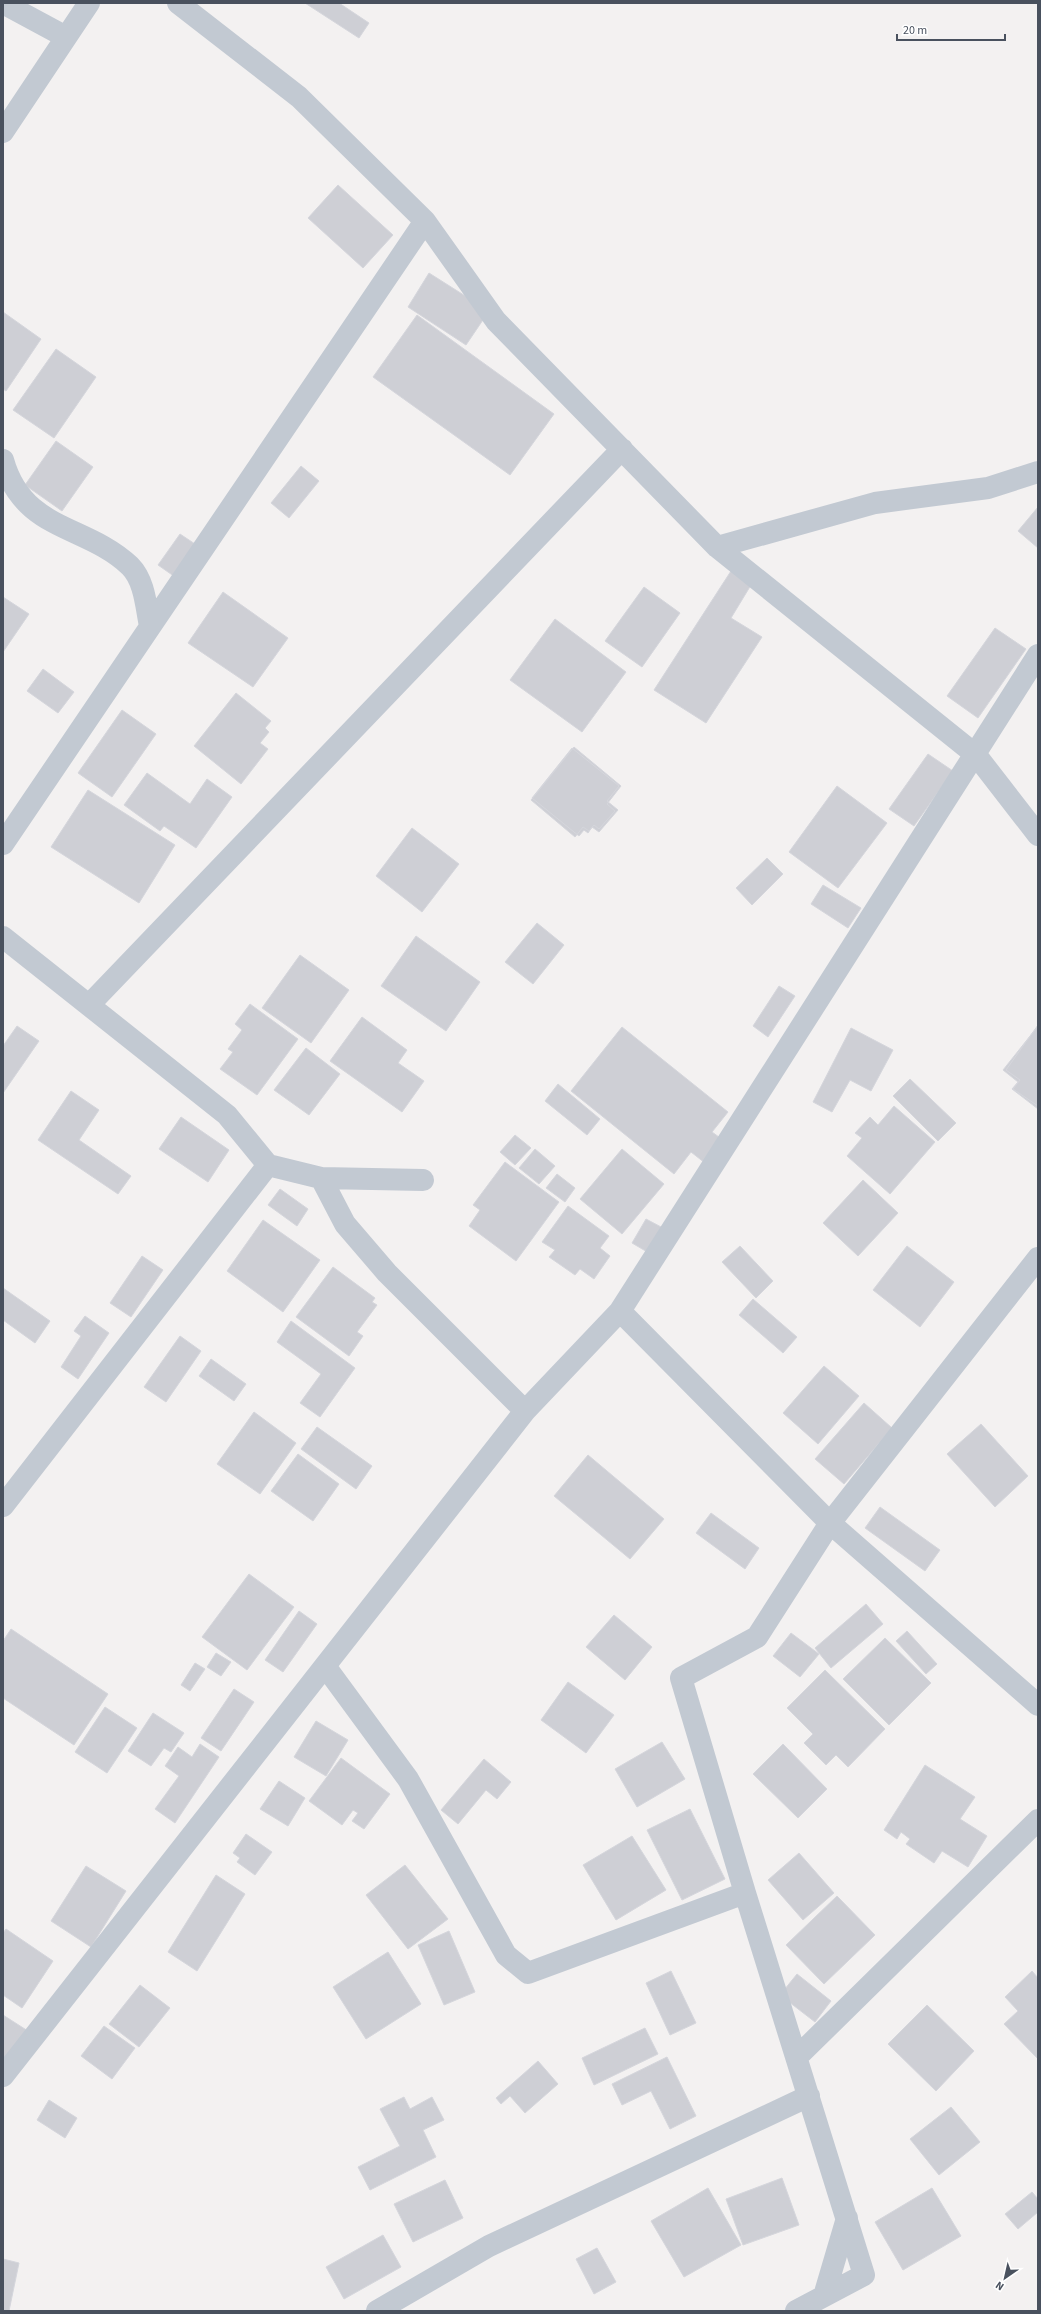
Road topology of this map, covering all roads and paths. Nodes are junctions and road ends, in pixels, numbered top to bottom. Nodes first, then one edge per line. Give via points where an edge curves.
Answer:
1 (3, 3) edge
2 (89, 3) edge
3 (178, 3) edge
4 (66, 37) junction
5 (3, 132) edge
6 (425, 221) junction
7 (622, 449) junction
8 (3, 460) edge
9 (1038, 472) edge
10 (717, 547) junction
11 (150, 626) junction
12 (1038, 655) edge
13 (976, 755) junction
14 (1038, 835) edge
15 (3, 844) edge
16 (3, 937) edge
17 (89, 1005) junction
18 (268, 1165) junction
19 (321, 1178) junction
20 (423, 1180) dead end
21 (1038, 1258) edge
22 (620, 1311) junction
23 (525, 1411) junction
24 (3, 1506) edge
25 (830, 1523) junction
26 (325, 1666) junction
27 (1038, 1705) edge
28 (1038, 1820) edge
29 (745, 1893) junction
30 (797, 2057) junction
31 (3, 2076) edge
32 (809, 2096) junction
33 (846, 2218) junction
34 (824, 2296) junction
35 (377, 2311) edge
36 (796, 2311) edge

1 - 4 street
2 - 4 street
3 - 6 street via 299,97
4 - 5 street
6 - 7 street via 496,321
6 - 11 street
7 - 10 street
7 - 17 street
8 - 11 street via 7,474 25,503 48,520 100,546 131,567 142,585
9 - 10 street via 988,488 875,502
10 - 13 street
11 - 15 street
12 - 13 street
13 - 14 street
13 - 22 street
16 - 17 street
17 - 18 street via 227,1115
18 - 19 street
18 - 24 street
19 - 20 street
19 - 23 street via 345,1224 387,1273
21 - 25 street
22 - 23 street
22 - 25 street
23 - 26 street
25 - 27 street
25 - 29 street via 756,1637 681,1678
26 - 29 street via 408,1779 506,1955 528,1973
26 - 31 street
28 - 30 street
29 - 30 street
30 - 32 street
32 - 33 street
32 - 35 street via 489,2246
33 - 34 street
33 - 34 street via 864,2275
34 - 36 street

